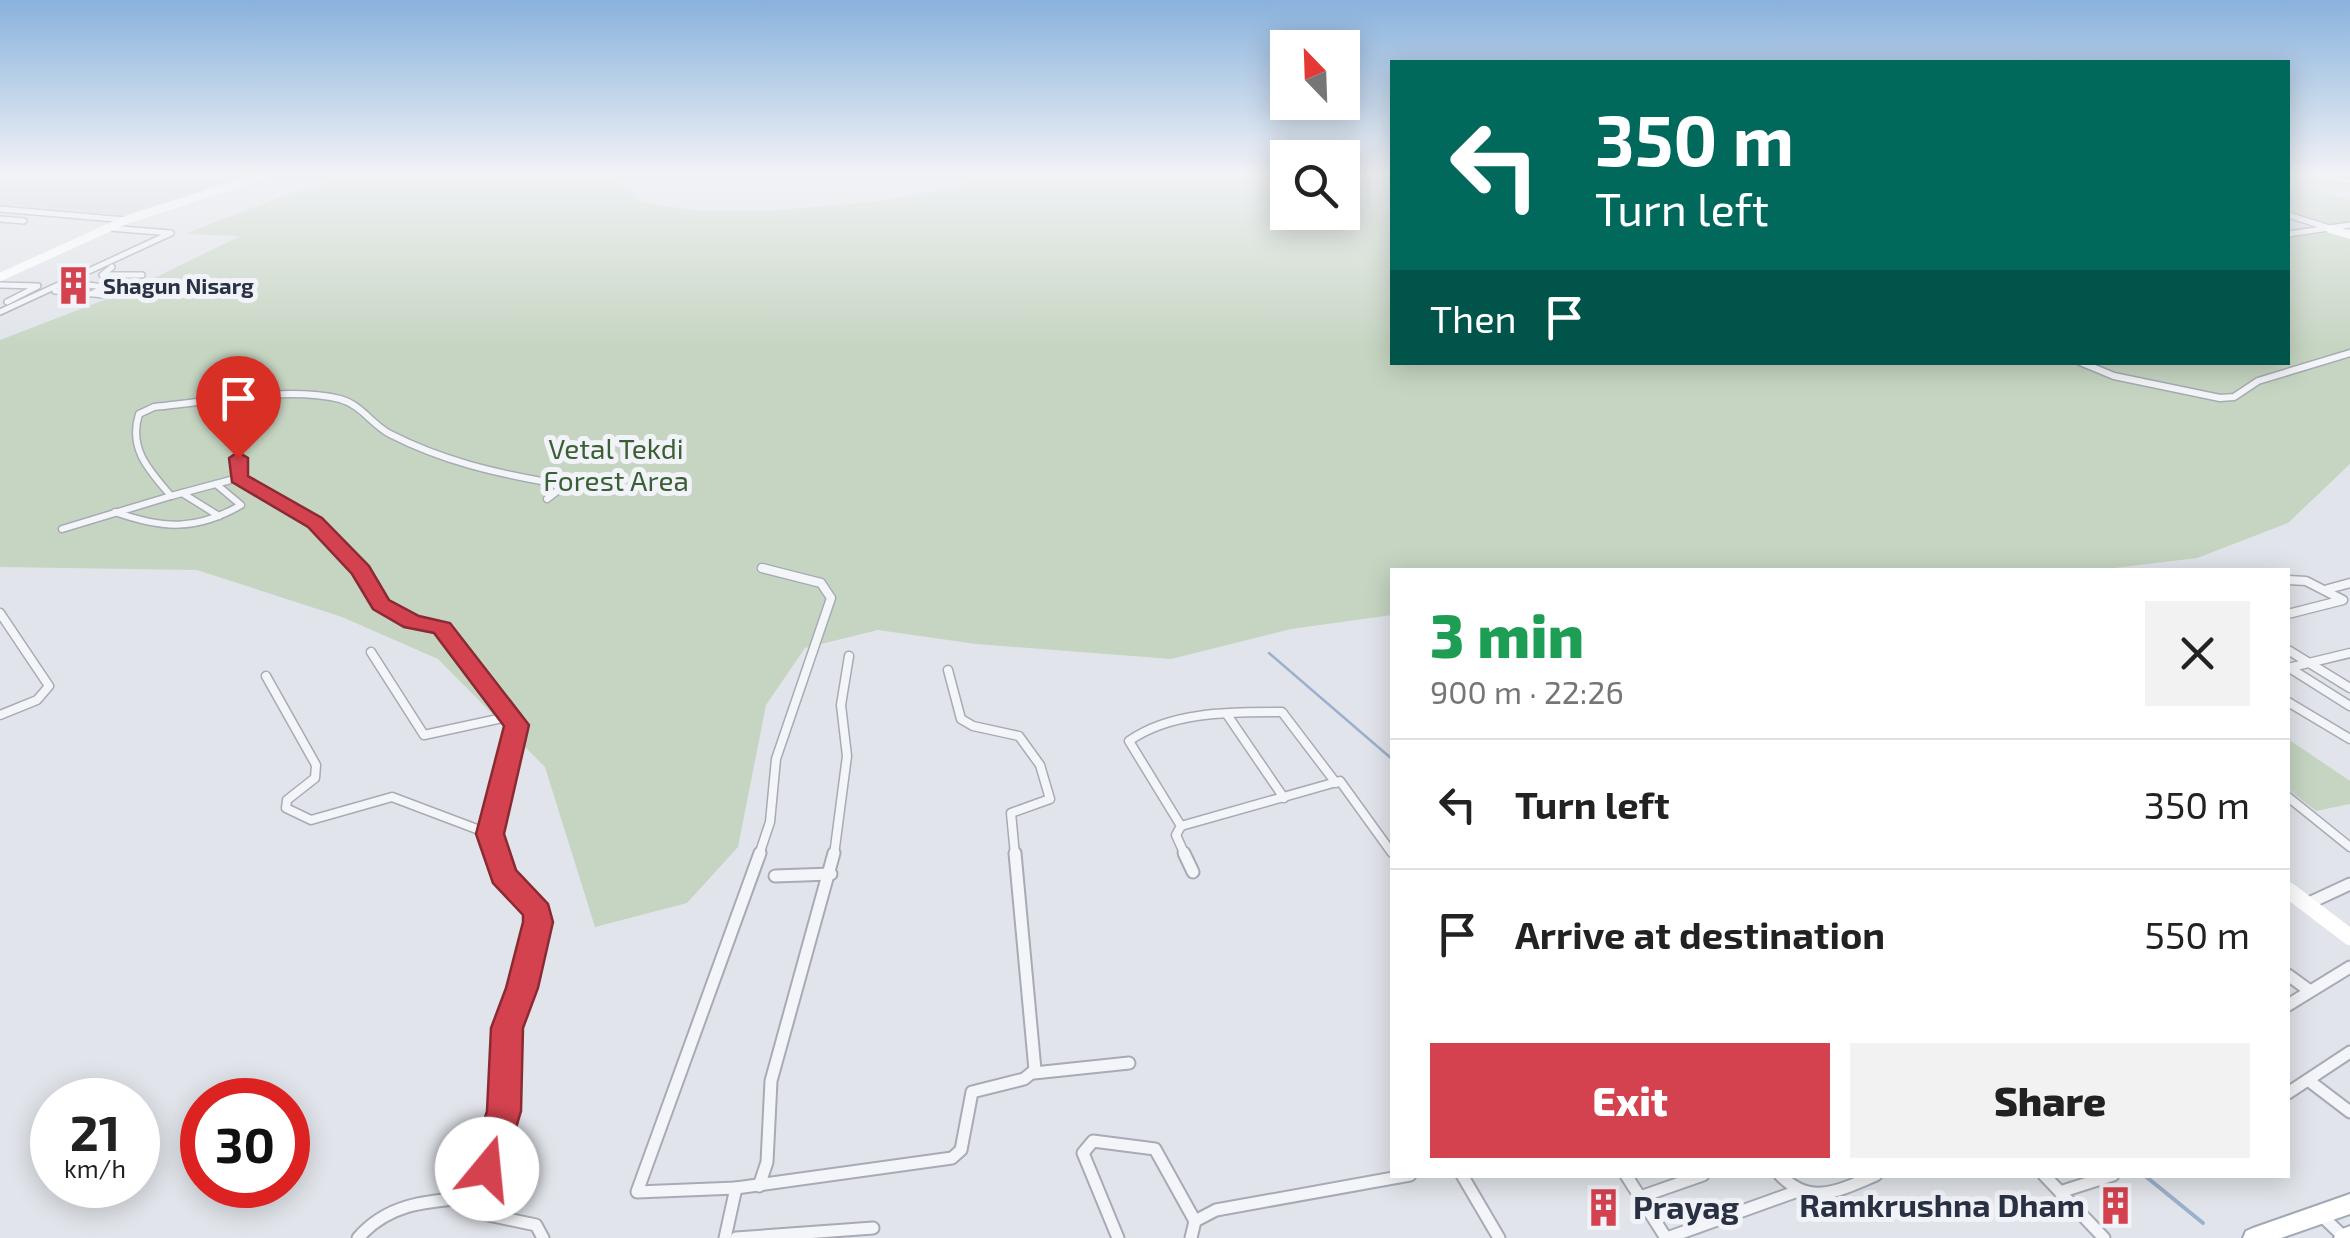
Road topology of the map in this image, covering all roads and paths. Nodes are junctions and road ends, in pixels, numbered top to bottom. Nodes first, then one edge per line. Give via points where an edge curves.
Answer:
1 (97, 233) edge
2 (168, 233) edge
3 (115, 261) junction
4 (142, 275) dead end
5 (0, 277) edge
6 (0, 285) edge
7 (50, 291) junction
8 (69, 292) junction
9 (91, 294) junction
10 (106, 296) dead end
11 (6, 302) dead end
12 (0, 312) edge
13 (2350, 353) edge
14 (2087, 365) edge
15 (238, 458) dead end
16 (238, 478) junction
17 (216, 484) junction
18 (182, 493) junction
19 (170, 496) junction
20 (547, 499) dead end
21 (115, 512) junction
22 (218, 516) junction
23 (62, 528) dead end
24 (762, 568) dead end
25 (2290, 580) edge
26 (2350, 583) edge
27 (2328, 589) junction
28 (0, 613) edge
29 (2292, 613) edge
30 (2290, 651) edge
31 (371, 652) dead end
32 (2350, 653) edge
33 (849, 656) dead end
34 (2309, 663) junction
35 (2290, 667) edge
36 (2290, 668) edge
37 (948, 670) dead end
38 (266, 676) dead end
39 (2350, 688) edge
40 (2290, 703) edge
41 (2350, 706) edge
42 (0, 715) edge
43 (512, 716) junction
44 (1228, 716) junction
45 (2350, 740) edge
46 (1338, 782) junction
47 (1284, 798) junction
48 (2290, 799) edge
49 (1180, 826) junction
50 (490, 834) junction
51 (2350, 847) edge
52 (1390, 849) edge
53 (1194, 872) dead end
54 (831, 874) junction
55 (775, 876) dead end
56 (2350, 884) edge
57 (2290, 892) edge
58 (2305, 905) junction
59 (2350, 936) edge
60 (2350, 967) edge
61 (2290, 976) edge
62 (2310, 991) junction
63 (2290, 1004) edge
64 (2350, 1052) edge
65 (1129, 1063) dead end
66 (1034, 1072) junction
67 (2308, 1080) junction
68 (2290, 1092) edge
69 (2346, 1105) edge
70 (1393, 1178) edge
71 (1464, 1178) edge
72 (1628, 1178) edge
73 (1694, 1178) edge
74 (1783, 1178) edge
75 (1868, 1178) edge
76 (2047, 1178) edge
77 (2104, 1178) edge
78 (760, 1186) junction
79 (736, 1188) junction
80 (1795, 1192) junction
81 (2060, 1192) junction
82 (1640, 1197) junction
83 (478, 1198) junction
84 (2350, 1204) edge
85 (2320, 1214) junction
86 (1196, 1221) junction
87 (873, 1228) dead end
88 (2346, 1237) edge
89 (358, 1238) edge
90 (543, 1238) edge
91 (725, 1238) edge
92 (736, 1238) edge
93 (1118, 1238) edge
94 (1191, 1238) edge
95 (1499, 1238) edge
96 (1666, 1238) edge
97 (2104, 1238) edge
98 (2253, 1238) edge

1 - 5 main road
2 - 3 street
3 - 4 street via 120,262 102,274
3 - 7 street
6 - 11 street via 38,286
7 - 8 street
7 - 12 street
8 - 9 street
8 - 9 street via 104,287
9 - 10 street
13 - 14 street via 2220,398
15 - 16 street
16 - 17 street
16 - 43 street via 315,522 392,613 442,628
17 - 18 street
17 - 22 street via 242,502
18 - 19 street
18 - 22 street
19 - 20 street via 136,454 134,425 141,411 308,396 351,403 386,432 464,467 553,483 560,489
19 - 21 street
21 - 22 street via 180,530
21 - 23 street
24 - 79 street via 821,583 831,598 776,759 760,853 638,1192
25 - 27 street
26 - 27 street
27 - 29 street via 2343,600
28 - 42 street via 49,686 21,709
30 - 34 street
31 - 43 street via 424,736
32 - 34 street
33 - 54 street via 841,705 847,756
34 - 35 street
34 - 39 street
36 - 41 street
37 - 66 street via 958,718 968,728 1019,736 1050,792 1050,799 1011,813
38 - 50 street via 316,765 315,778 285,804 296,815 324,818 392,797
40 - 45 street
43 - 50 street via 516,732
44 - 46 street via 1282,712
44 - 47 street
44 - 49 street via 1160,722 1129,741
46 - 47 street
46 - 52 street
47 - 49 street
48 - 51 street
49 - 53 street via 1176,835
50 - 83 street via 503,875 538,912 538,922 507,1028 504,1111
54 - 55 street
54 - 78 street via 771,1080
56 - 58 street
57 - 58 main road
58 - 59 main road
60 - 62 street
61 - 62 street
62 - 63 street
64 - 67 street
65 - 66 street
66 - 78 street via 972,1092 962,1150 952,1158
67 - 68 street
67 - 69 street
70 - 86 street via 1216,1210
71 - 95 street
72 - 82 street
73 - 82 street
74 - 80 street
75 - 80 street via 1816,1198
76 - 81 street
77 - 81 street
78 - 79 street
79 - 91 street
80 - 96 street
81 - 97 street
82 - 96 street
83 - 89 street via 395,1207
83 - 90 street via 479,1213 536,1225
84 - 85 main road
85 - 88 street
85 - 98 main road
86 - 93 street via 1155,1148 1094,1141 1083,1153
86 - 94 street
87 - 92 street

